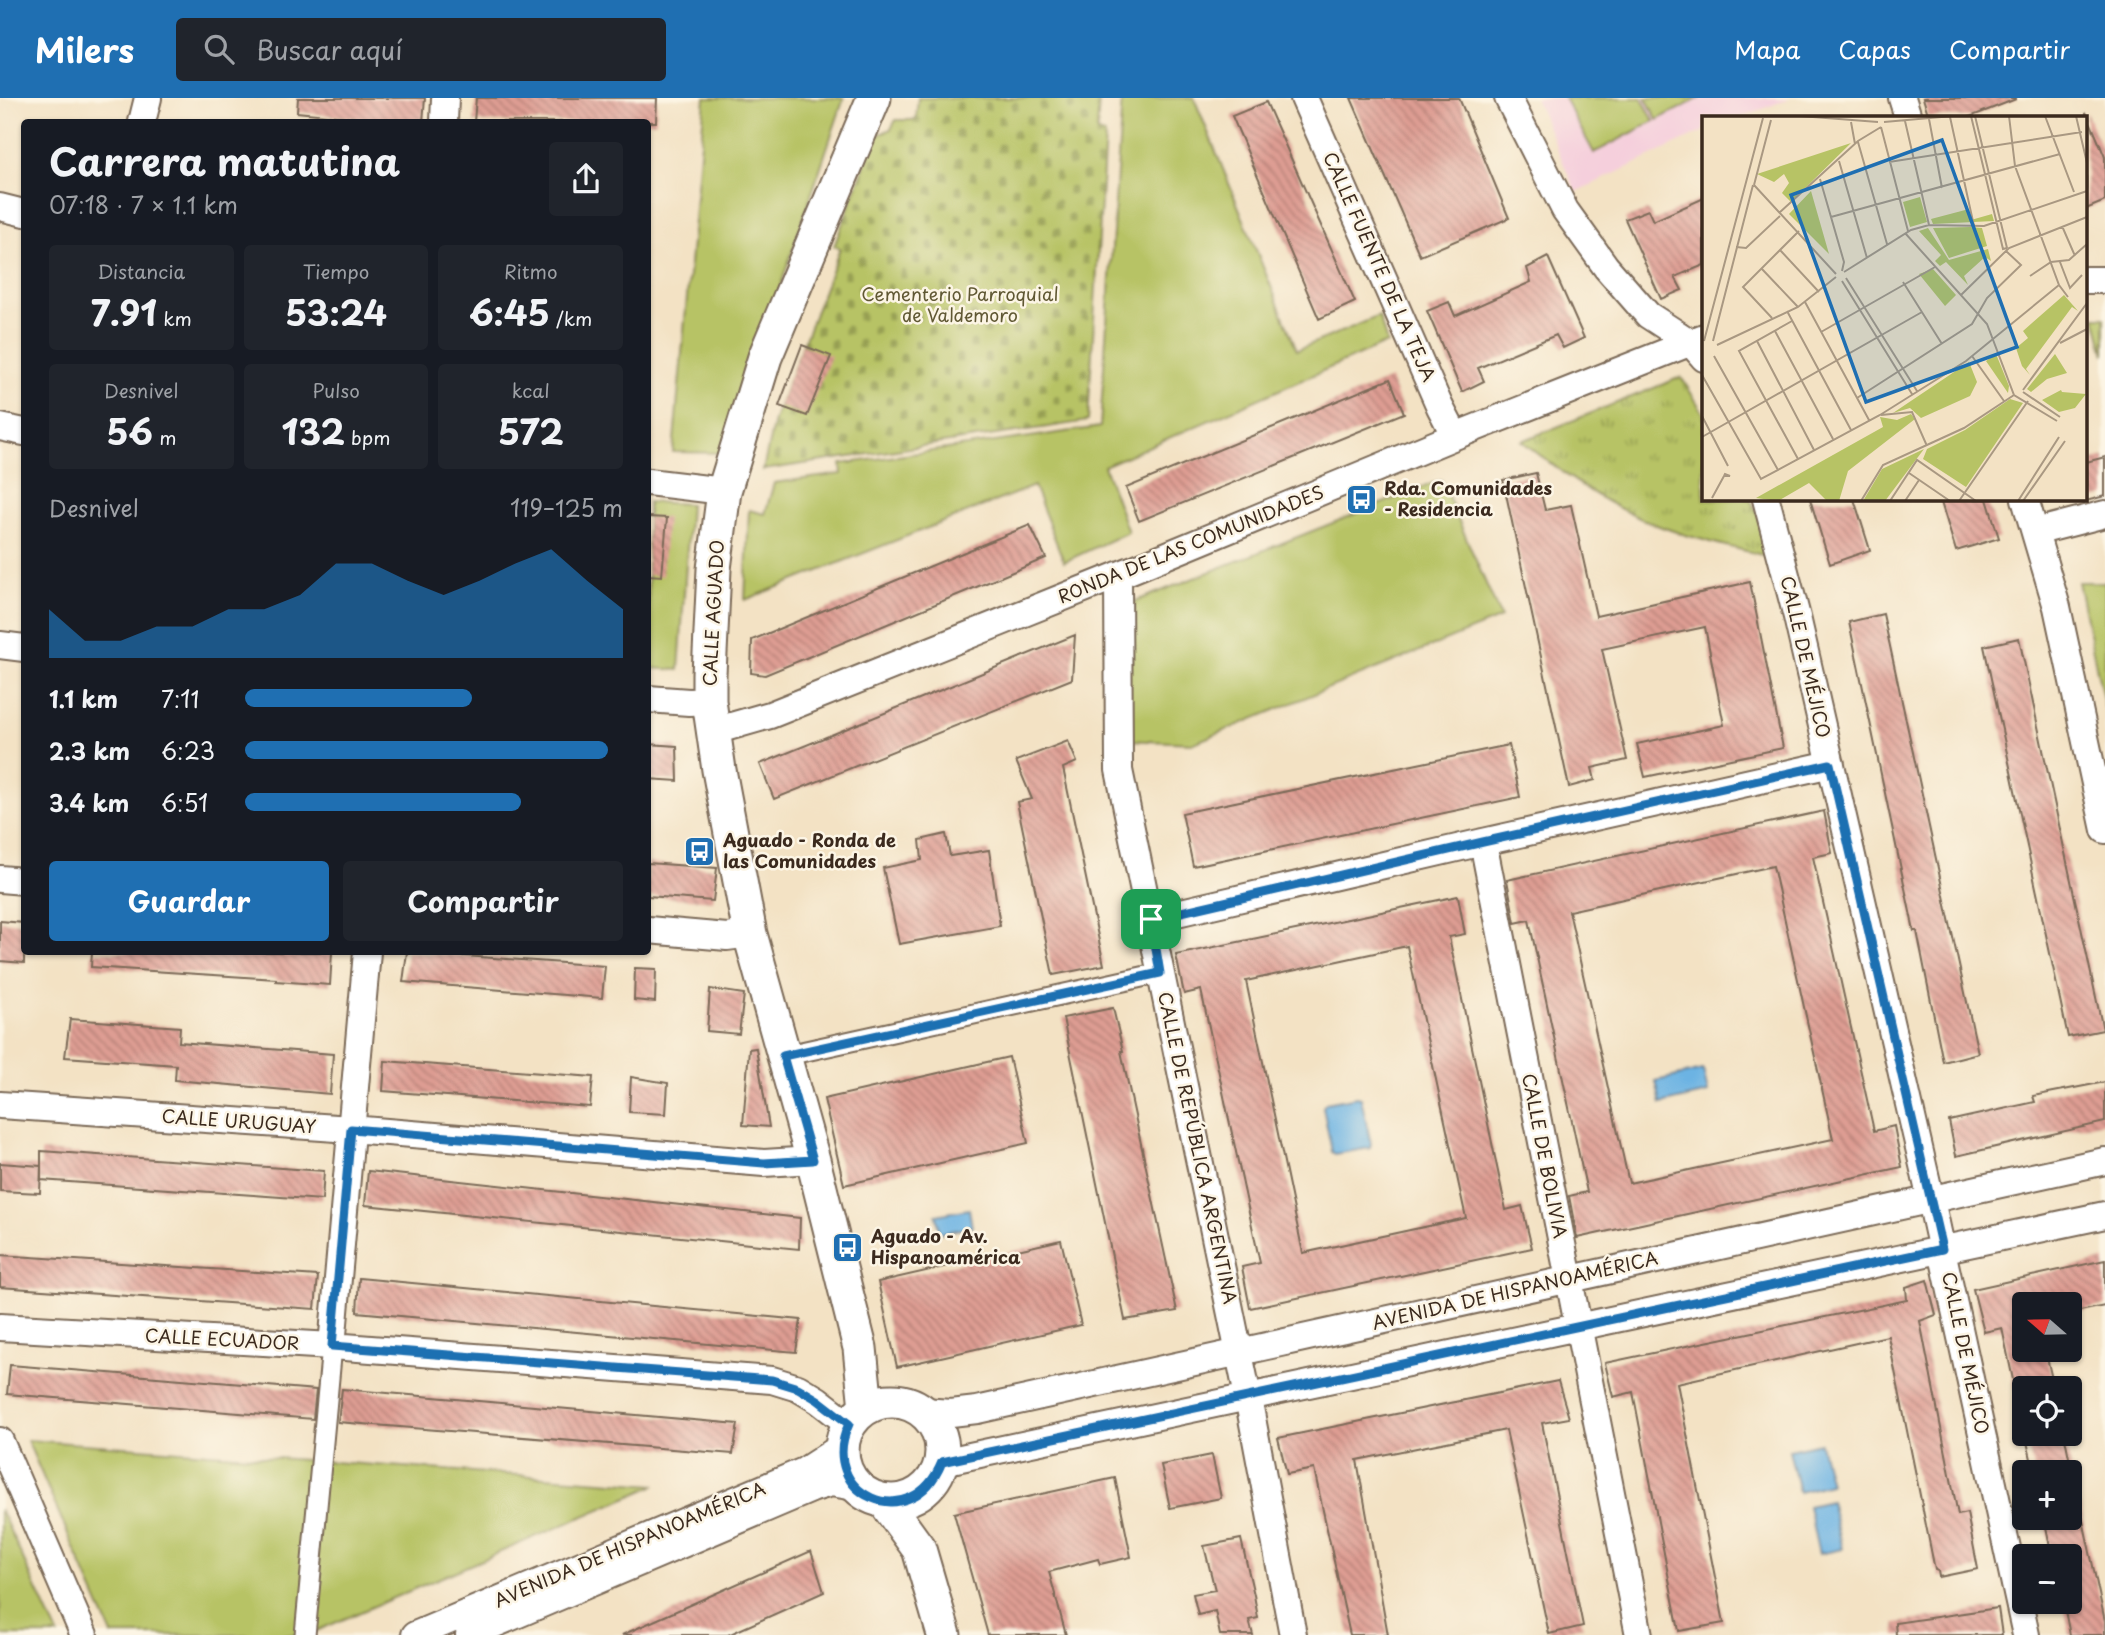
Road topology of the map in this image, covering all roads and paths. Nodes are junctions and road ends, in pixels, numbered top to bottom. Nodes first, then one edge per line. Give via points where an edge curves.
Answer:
1 (148, 98) edge
2 (445, 98) edge
3 (874, 98) edge
4 (1304, 98) edge
5 (1508, 98) edge
6 (1902, 98) edge
7 (1908, 116) edge
8 (143, 119) edge
9 (444, 119) edge
10 (0, 207) edge
11 (21, 212) edge
12 (1700, 346) edge
13 (0, 427) edge
14 (21, 431) edge
15 (1455, 436) junction
16 (651, 482) edge
17 (724, 491) junction
18 (1766, 500) edge
19 (2025, 500) edge
20 (2105, 514) edge
21 (2035, 532) junction
22 (1118, 575) junction
23 (0, 645) edge
24 (21, 648) edge
25 (651, 699) edge
26 (712, 716) junction
27 (1830, 764) junction
28 (2105, 831) edge
29 (1483, 842) junction
30 (0, 879) edge
31 (21, 881) edge
32 (1151, 919) junction
33 (651, 930) edge
34 (750, 934) junction
35 (367, 955) edge
36 (1160, 973) junction
37 (783, 1056) junction
38 (0, 1105) edge
39 (351, 1129) junction
40 (813, 1160) junction
41 (2105, 1161) edge
42 (1931, 1200) junction
43 (2105, 1214) edge
44 (1942, 1249) junction
45 (1568, 1278) junction
46 (1579, 1326) junction
47 (0, 1327) edge
48 (332, 1346) junction
49 (860, 1348) junction
50 (1239, 1352) junction
51 (1248, 1397) junction
52 (911, 1406) junction
53 (852, 1427) junction
54 (0, 1441) edge
55 (934, 1475) junction
56 (855, 1487) junction
57 (885, 1502) junction
58 (919, 1549) junction
59 (84, 1635) edge
60 (306, 1635) edge
61 (415, 1635) edge
62 (469, 1635) edge
63 (944, 1635) edge
64 (1293, 1635) edge
65 (1639, 1635) edge
66 (2026, 1635) edge

1 - 8 street
2 - 9 street
3 - 17 street, CALLE AGUADO via 765,357
4 - 15 street, CALLE FUENTE DE LA TEJA
5 - 12 street via 1565,210 1606,267 1648,315
6 - 7 street
10 - 11 street
12 - 15 street, RONDA DE LAS COMUNIDADES
13 - 14 street
15 - 22 street, RONDA DE LAS COMUNIDADES
16 - 17 street
17 - 26 street, CALLE AGUADO via 713,580
18 - 27 street, CALLE DE MÉJICO
19 - 21 street
20 - 21 street
21 - 28 street via 2057,607
22 - 26 street, RONDA DE LAS COMUNIDADES via 770,715
22 - 32 street, CALLE DE REPÚBLICA ARGENTINA via 1119,770
23 - 24 street
25 - 26 street, RONDA DE LAS COMUNIDADES via 689,702
26 - 34 street, CALLE AGUADO
27 - 29 street
27 - 42 street, CALLE DE MÉJICO
29 - 32 street
29 - 45 street, CALLE DE BOLIVIA
30 - 31 street
32 - 36 street, CALLE DE REPÚBLICA ARGENTINA
33 - 34 street via 727,937
34 - 37 street, CALLE AGUADO
35 - 39 street
36 - 37 street
36 - 50 street, CALLE DE REPÚBLICA ARGENTINA
37 - 40 street, CALLE AGUADO
38 - 39 street, CALLE URUGUAY
39 - 40 street, CALLE URUGUAY via 764,1163
39 - 48 street
40 - 49 street, CALLE AGUADO
41 - 42 street, AVENIDA DE HISPANOAMÉRICA
42 - 44 street, CALLE DE MÉJICO
42 - 45 street, AVENIDA DE HISPANOAMÉRICA
43 - 44 street
44 - 46 street
44 - 66 street, CALLE DE MÉJICO
45 - 46 street, CALLE DE BOLIVIA
45 - 50 street, AVENIDA DE HISPANOAMÉRICA
46 - 51 street
46 - 65 street, CALLE DE BOLIVIA
47 - 48 street, CALLE ECUADOR
48 - 53 street, CALLE ECUADOR via 772,1380 798,1388
48 - 60 street
49 - 52 street, CALLE AGUADO via 880,1381
49 - 53 street, CALLE AGUADO
50 - 51 street, CALLE DE REPÚBLICA ARGENTINA
50 - 52 street, AVENIDA DE HISPANOAMÉRICA via 977,1410 951,1413
51 - 55 street
51 - 64 street, CALLE DE REPÚBLICA ARGENTINA
52 - 53 street via 882,1402
52 - 55 street via 933,1421 940,1434 943,1448
53 - 56 street via 842,1462
53 - 61 street, AVENIDA DE HISPANOAMÉRICA via 804,1471
54 - 59 street
55 - 57 street via 908,1499
55 - 58 street
56 - 57 street
56 - 62 street, AVENIDA DE HISPANOAMÉRICA via 831,1483 814,1488
57 - 58 street
58 - 63 street

